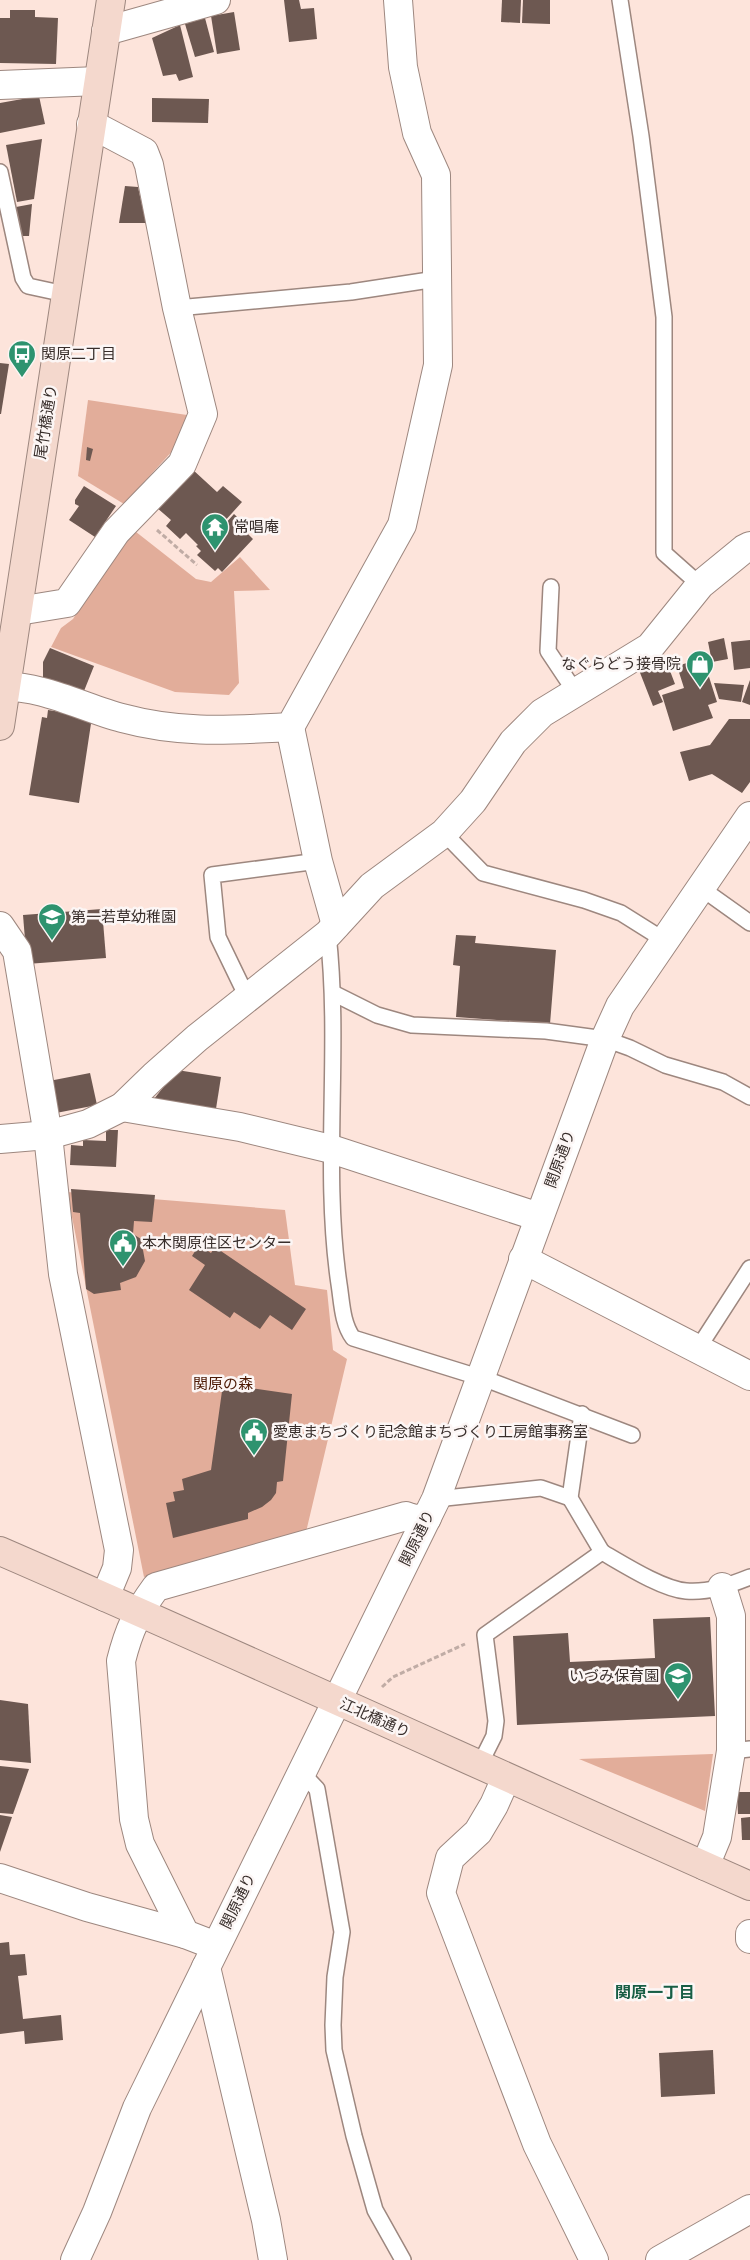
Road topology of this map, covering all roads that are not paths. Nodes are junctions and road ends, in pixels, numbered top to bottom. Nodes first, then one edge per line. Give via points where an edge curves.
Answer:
1 (111, 0) edge
2 (216, 0) edge
3 (398, 0) edge
4 (620, 0) edge
5 (106, 32) junction
6 (98, 80) junction
7 (0, 85) edge
8 (91, 124) junction
9 (0, 172) edge
10 (436, 279) junction
11 (65, 294) junction
12 (177, 308) junction
13 (750, 546) edge
14 (700, 585) junction
15 (551, 587) dead end
16 (18, 611) junction
17 (3, 686) edge
18 (576, 693) junction
19 (0, 726) edge
20 (290, 727) junction
21 (750, 816) edge
22 (444, 833) junction
23 (318, 860) junction
24 (701, 888) junction
25 (750, 923) edge
26 (0, 926) edge
27 (332, 929) junction
28 (664, 940) junction
29 (333, 993) junction
30 (247, 997) junction
31 (605, 1040) junction
32 (750, 1097) edge
33 (122, 1108) junction
34 (48, 1135) junction
35 (0, 1139) edge
36 (331, 1149) junction
37 (539, 1216) junction
38 (523, 1259) junction
39 (750, 1268) edge
40 (698, 1350) junction
41 (750, 1376) edge
42 (481, 1378) junction
43 (582, 1414) junction
44 (632, 1435) dead end
45 (570, 1498) junction
46 (432, 1509) junction
47 (0, 1551) edge
48 (602, 1552) junction
49 (750, 1577) edge
50 (722, 1588) junction
51 (105, 1597) junction
52 (138, 1611) junction
53 (337, 1700) junction
54 (741, 1750) edge
55 (480, 1766) junction
56 (302, 1773) junction
57 (506, 1778) junction
58 (705, 1866) junction
59 (0, 1878) edge
60 (750, 1886) edge
61 (185, 1934) junction
62 (750, 1934) edge
63 (750, 1939) edge
64 (211, 1956) junction
65 (750, 2209) edge
66 (674, 2256) edge
67 (75, 2260) edge
68 (273, 2260) edge
69 (403, 2260) edge
70 (594, 2260) edge

1 - 5 main road, 尾竹橋通り
2 - 5 street
3 - 10 street via 403,67 417,133 436,175
4 - 14 lane via 664,317 664,553
5 - 6 main road, 尾竹橋通り
6 - 7 street
6 - 8 main road, 尾竹橋通り
8 - 11 main road, 尾竹橋通り
8 - 12 street via 144,152 150,165
9 - 11 lane via 23,278 28,286
10 - 12 lane via 342,293
10 - 20 street via 438,365 402,525
11 - 16 main road, 尾竹橋通り
12 - 16 street via 203,414 182,464 116,532 67,603
13 - 14 street
14 - 18 street via 650,647
15 - 18 lane via 548,651
16 - 17 main road, 尾竹橋通り
17 - 19 main road, 尾竹橋通り
17 - 20 street via 40,692 122,718 166,727 206,731
18 - 22 street via 542,712 513,742 473,801
20 - 23 street
21 - 24 street, 関原通り
22 - 27 street via 372,886
22 - 28 lane via 483,873 584,900 621,914
23 - 27 street
23 - 30 lane via 212,875 218,937
24 - 25 lane
24 - 28 street, 関原通り
26 - 34 street via 18,951
27 - 29 lane
27 - 30 street
28 - 31 street, 関原通り via 620,1006
29 - 31 lane via 377,1014 412,1025 546,1031
29 - 36 lane
30 - 33 street via 154,1076
31 - 32 lane via 665,1065 723,1082
31 - 37 street, 関原通り
33 - 34 street via 88,1124
33 - 36 street via 240,1128
34 - 35 street
34 - 51 street via 63,1274 119,1550 117,1568
36 - 37 street
36 - 42 lane via 334,1253 346,1328 353,1338
37 - 38 street, 関原通り
38 - 40 street
38 - 42 street, 関原通り
39 - 40 lane
40 - 41 street
42 - 43 lane
42 - 46 street, 関原通り
43 - 44 lane
43 - 45 lane
45 - 46 lane via 541,1488
45 - 48 lane
46 - 52 street via 414,1519 406,1516 156,1587
46 - 53 street, 関原通り
47 - 51 main road, 江北橋通り
48 - 50 lane via 650,1579 686,1591
48 - 55 lane via 485,1635 496,1721 494,1736
49 - 50 lane
50 - 54 street via 731,1616
51 - 52 main road, 江北橋通り
52 - 53 main road, 江北橋通り
52 - 61 street via 121,1662 134,1819 140,1844
53 - 55 main road, 江北橋通り
53 - 56 street, 関原通り
54 - 58 street via 717,1838
55 - 57 main road, 江北橋通り
56 - 64 street, 関原通り
56 - 69 lane via 317,1789 342,1932 336,1977 334,2050 375,2210
57 - 58 main road, 江北橋通り
57 - 70 street via 478,1832 450,1858 441,1893 537,2144
58 - 60 main road, 江北橋通り
59 - 61 street via 87,1907
61 - 64 street
62 - 63 street
64 - 67 street, 関原通り via 137,2108
64 - 68 street
65 - 66 street

